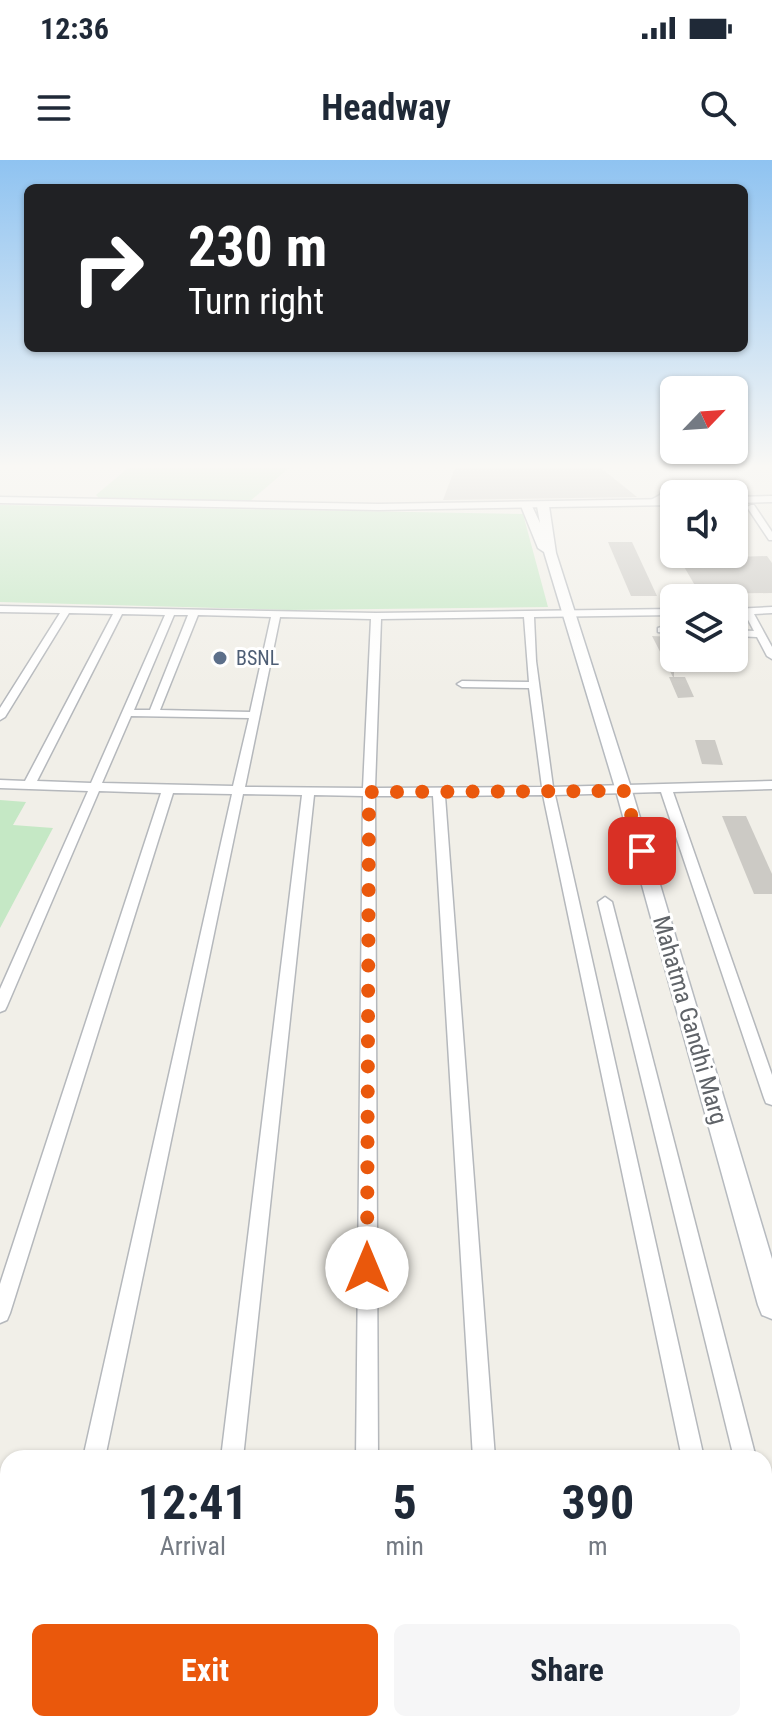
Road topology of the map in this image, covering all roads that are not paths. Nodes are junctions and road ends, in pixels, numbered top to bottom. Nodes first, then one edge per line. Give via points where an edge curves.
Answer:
1 (540, 541) edge
2 (548, 541) edge
3 (550, 553) junction
4 (0, 609) edge
5 (772, 610) edge
6 (748, 611) joint
7 (65, 612) junction
8 (660, 612) edge
9 (118, 613) junction
10 (569, 613) junction
11 (170, 614) junction
12 (529, 614) junction
13 (193, 615) junction
14 (276, 616) junction
15 (376, 616) junction
16 (748, 634) edge
17 (761, 634) junction
18 (772, 656) edge
19 (462, 684) dead end
20 (533, 685) junction
21 (128, 713) junction
22 (154, 713) junction
23 (254, 715) junction
24 (0, 717) edge
25 (0, 784) edge
26 (29, 785) junction
27 (772, 785) edge
28 (95, 787) junction
29 (666, 789) junction
30 (168, 790) junction
31 (548, 791) junction
32 (624, 791) junction
33 (237, 792) junction
34 (308, 792) junction
35 (369, 792) junction
36 (439, 792) junction
37 (605, 902) dead end
38 (0, 1006) edge
39 (766, 1063) edge
40 (772, 1098) edge
41 (772, 1305) edge
42 (0, 1313) edge
43 (96, 1450) edge
44 (233, 1450) edge
45 (367, 1450) edge
46 (483, 1450) edge
47 (691, 1450) edge
48 (743, 1450) edge

1 - 3 main road, Mahatma Gandhi Marg
2 - 3 main road, Mahatma Gandhi Marg
3 - 10 main road, Mahatma Gandhi Marg
4 - 7 street
5 - 6 street
6 - 17 street
7 - 9 street
7 - 24 street
8 - 10 street
9 - 11 street
9 - 26 street
10 - 12 street
10 - 32 main road, Mahatma Gandhi Marg
11 - 13 street
11 - 21 street
12 - 15 street
12 - 20 street
13 - 14 street
13 - 22 street
14 - 15 street
14 - 23 street
15 - 35 street
16 - 17 street
17 - 18 street
19 - 20 street
20 - 31 street
21 - 22 street
21 - 28 street
22 - 23 street
23 - 33 street
25 - 26 street
26 - 28 street
27 - 29 street
28 - 30 street
28 - 38 street
29 - 32 street
29 - 39 street
30 - 33 street
30 - 42 street
31 - 32 street
31 - 36 street
31 - 47 street
32 - 41 main road, Mahatma Gandhi Marg
33 - 34 street
33 - 43 street
34 - 35 street
34 - 44 street
35 - 36 street
35 - 45 street
36 - 46 street
37 - 48 street
39 - 40 street

